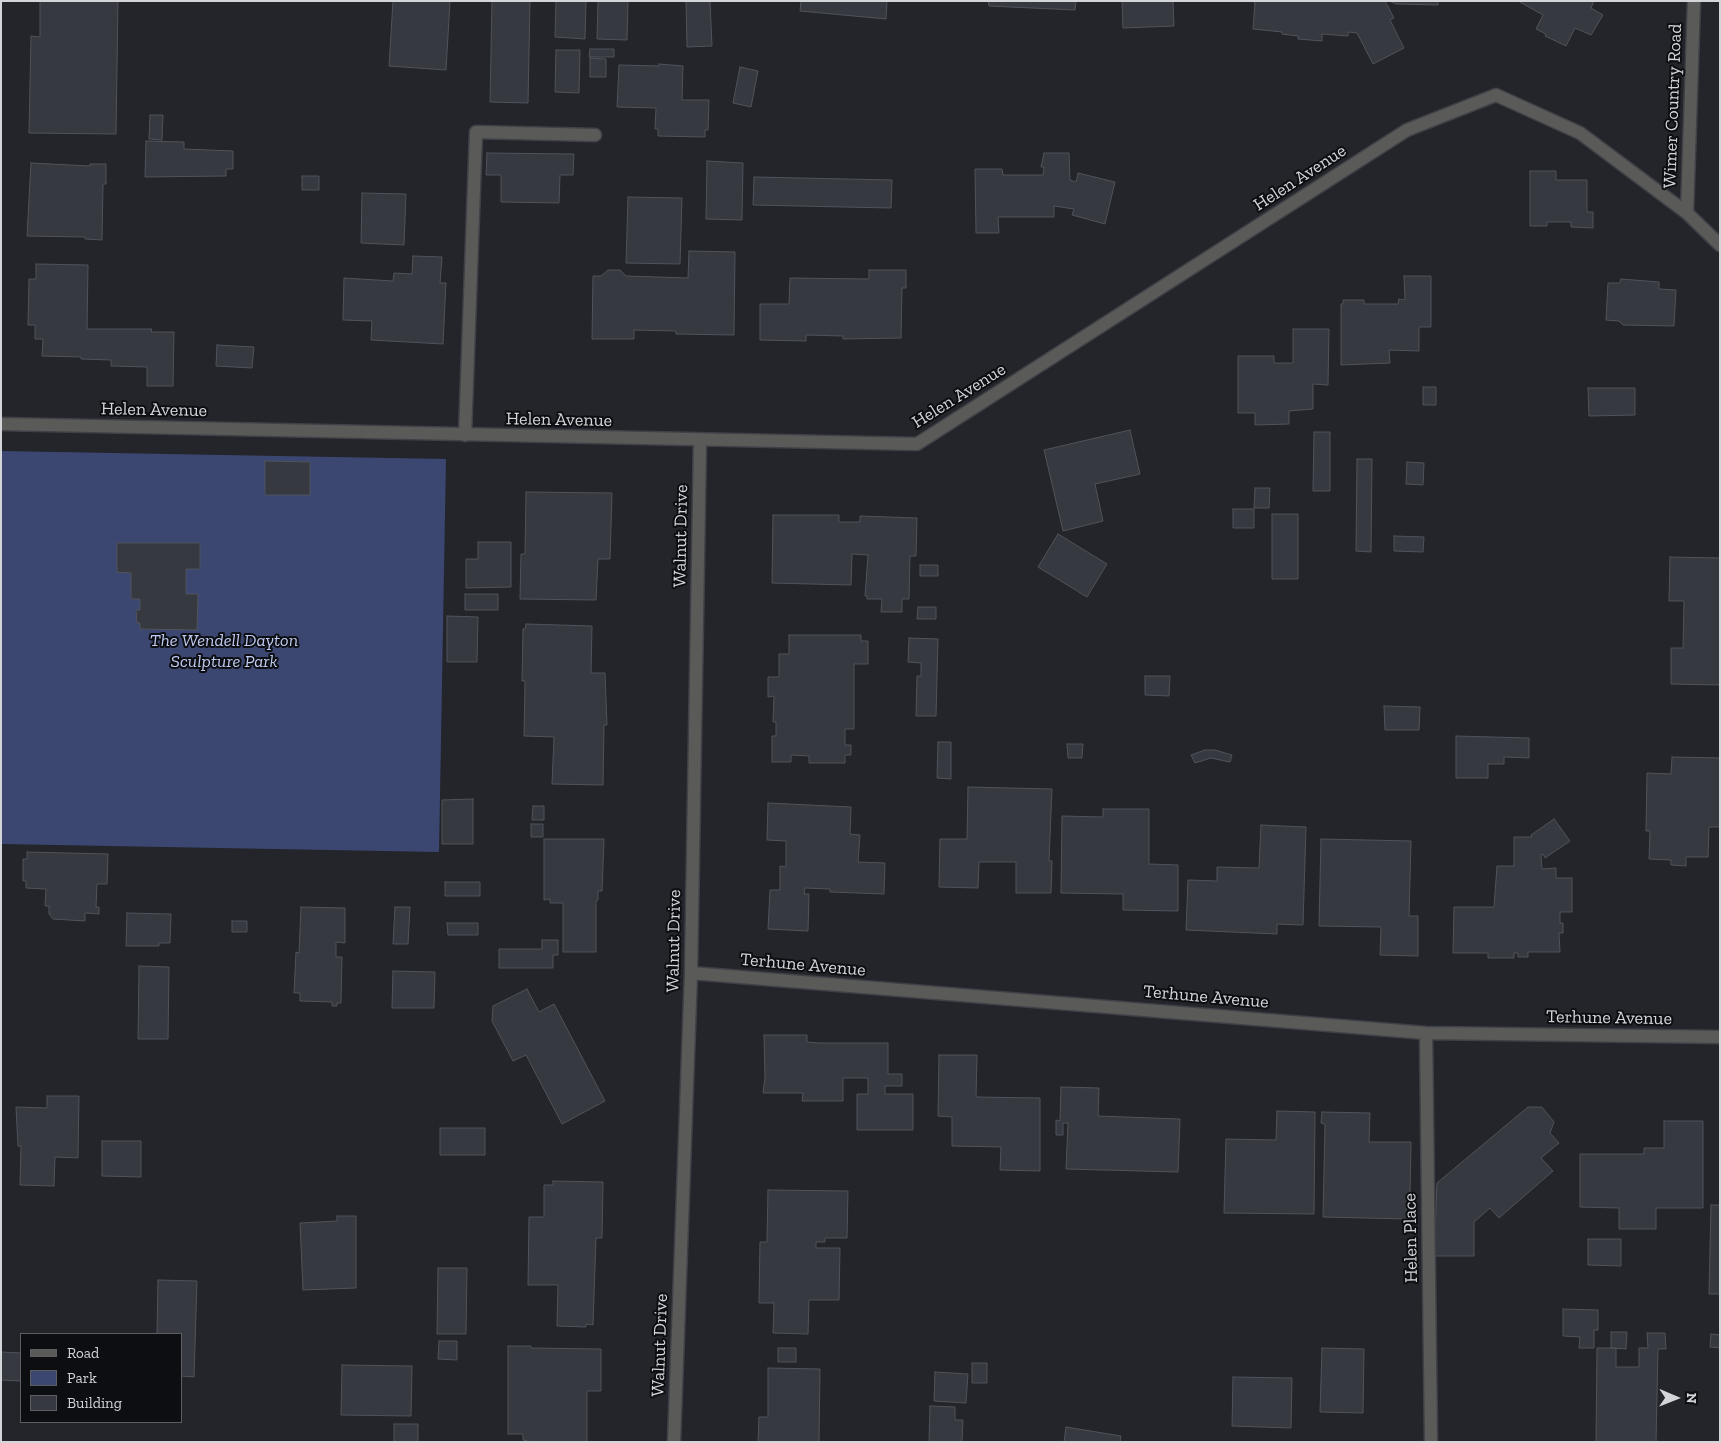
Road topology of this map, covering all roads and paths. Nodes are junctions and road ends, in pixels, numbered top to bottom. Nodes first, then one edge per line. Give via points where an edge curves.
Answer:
1 (1694, 1) edge
2 (595, 135) dead end
3 (1687, 212) junction
4 (1720, 245) edge
5 (1, 424) edge
6 (465, 435) junction
7 (700, 440) junction
8 (691, 973) junction
9 (1426, 1033) junction
10 (1720, 1037) edge
11 (674, 1442) edge
12 (1431, 1442) edge

1 - 3 street, Wimer Country Road
2 - 6 street via 476,132
3 - 4 street, Helen Avenue
3 - 7 street, Helen Avenue via 1580,133 1496,96 1407,130 917,444
5 - 6 street, Helen Avenue
6 - 7 street, Helen Avenue
7 - 8 street, Walnut Drive
8 - 9 street, Terhune Avenue
8 - 11 street, Walnut Drive
9 - 10 street, Terhune Avenue
9 - 12 street, Helen Place

